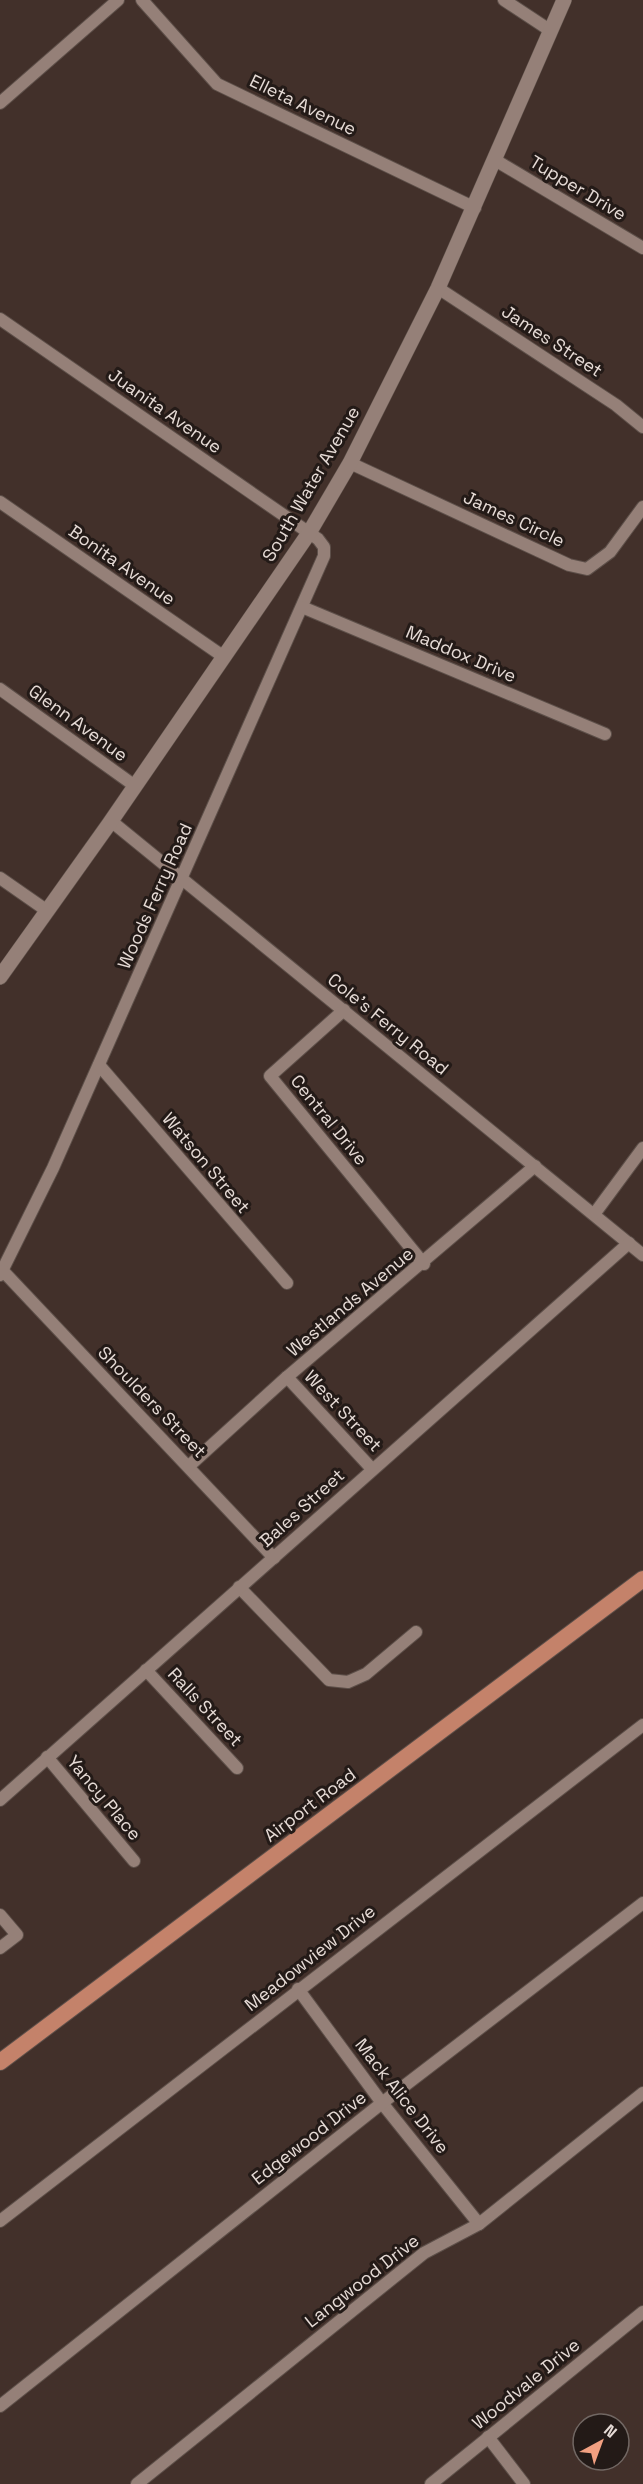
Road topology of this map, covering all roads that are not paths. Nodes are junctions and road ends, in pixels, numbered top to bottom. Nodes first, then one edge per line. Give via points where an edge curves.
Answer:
1 (118, 0) edge
2 (142, 0) edge
3 (504, 0) edge
4 (564, 0) edge
5 (551, 31) junction
6 (0, 103) edge
7 (495, 160) junction
8 (475, 208) junction
9 (643, 248) edge
10 (438, 288) junction
11 (0, 319) edge
12 (643, 427) edge
13 (350, 463) junction
14 (0, 502) edge
15 (643, 507) edge
16 (309, 533) junction
17 (302, 607) junction
18 (224, 657) junction
19 (0, 689) edge
20 (605, 734) dead end
21 (135, 786) junction
22 (111, 821) junction
23 (0, 878) edge
24 (182, 880) junction
25 (46, 910) junction
26 (0, 977) edge
27 (344, 1010) junction
28 (99, 1065) junction
29 (643, 1148) edge
30 (535, 1166) junction
31 (595, 1213) junction
32 (629, 1243) junction
33 (643, 1255) edge
34 (424, 1264) junction
35 (2, 1273) edge
36 (287, 1283) dead end
37 (287, 1377) junction
38 (189, 1466) junction
39 (372, 1469) junction
40 (274, 1558) junction
41 (643, 1579) edge
42 (239, 1587) junction
43 (416, 1632) dead end
44 (146, 1670) junction
45 (643, 1725) edge
46 (46, 1757) junction
47 (237, 1768) dead end
48 (0, 1800) edge
49 (134, 1861) dead end
50 (643, 1903) edge
51 (0, 1915) edge
52 (0, 1948) edge
53 (298, 1989) junction
54 (0, 2062) edge
55 (643, 2093) edge
56 (382, 2103) junction
57 (0, 2222) edge
58 (479, 2224) junction
59 (643, 2312) edge
60 (0, 2406) edge
61 (488, 2437) junction
62 (137, 2484) edge
63 (431, 2484) edge
64 (524, 2484) edge

1 - 6 street
2 - 8 street, Elleta Avenue via 217,84
3 - 5 street
4 - 5 main road, South Water Avenue
5 - 7 main road, South Water Avenue
7 - 8 main road, South Water Avenue
7 - 9 street, Tupper Drive
8 - 10 main road, South Water Avenue
10 - 12 street, James Street via 616,405
10 - 13 main road, South Water Avenue
11 - 16 street, Juanita Avenue
13 - 15 street, James Circle via 569,565 587,568 610,552
13 - 16 main road, South Water Avenue
14 - 18 street, Bonita Avenue
16 - 17 street, Woods Ferry Road via 324,547 324,556
16 - 18 main road, South Water Avenue
17 - 20 street, Maddox Drive
17 - 24 street, Woods Ferry Road
18 - 21 main road, South Water Avenue
19 - 21 street, Glenn Avenue
21 - 22 main road, South Water Avenue
22 - 24 street, Cole's Ferry Road
22 - 25 main road, South Water Avenue
23 - 25 street
24 - 27 street, Cole's Ferry Road
24 - 28 street, Woods Ferry Road
25 - 26 main road, South Water Avenue
27 - 30 street, Cole's Ferry Road
27 - 34 street, Central Drive via 270,1076
28 - 35 street, Woods Ferry Road
28 - 36 street, Watson Street
29 - 31 street
30 - 31 street, Cole's Ferry Road
30 - 34 street, Westlands Avenue
31 - 32 street, Cole's Ferry Road
32 - 33 street, Cole's Ferry Road
32 - 39 street, Bales Street
34 - 37 street, Westlands Avenue
35 - 38 street, Shoulders Street
37 - 38 street, Westlands Avenue
37 - 39 street, West Street
38 - 40 street, Shoulders Street
39 - 40 street, Bales Street
40 - 42 street, Bales Street
41 - 54 highway, Airport Road
42 - 43 street via 329,1680 348,1682 366,1674
42 - 44 street, Bales Street
44 - 46 street, Bales Street
44 - 47 street, Ralls Street
45 - 53 street, Meadowview Drive
46 - 48 street, Bales Street
46 - 49 street, Yancy Place
50 - 56 street, Edgewood Drive
51 - 52 street via 17,1935
53 - 56 street, Mack Alice Drive
53 - 57 street, Meadowview Drive
55 - 58 street, Langwood Drive
56 - 58 street, Mack Alice Drive
56 - 60 street, Edgewood Drive
58 - 62 street, Langwood Drive via 424,2253
59 - 61 street, Woodvale Drive
61 - 63 street, Woodvale Drive
61 - 64 street

